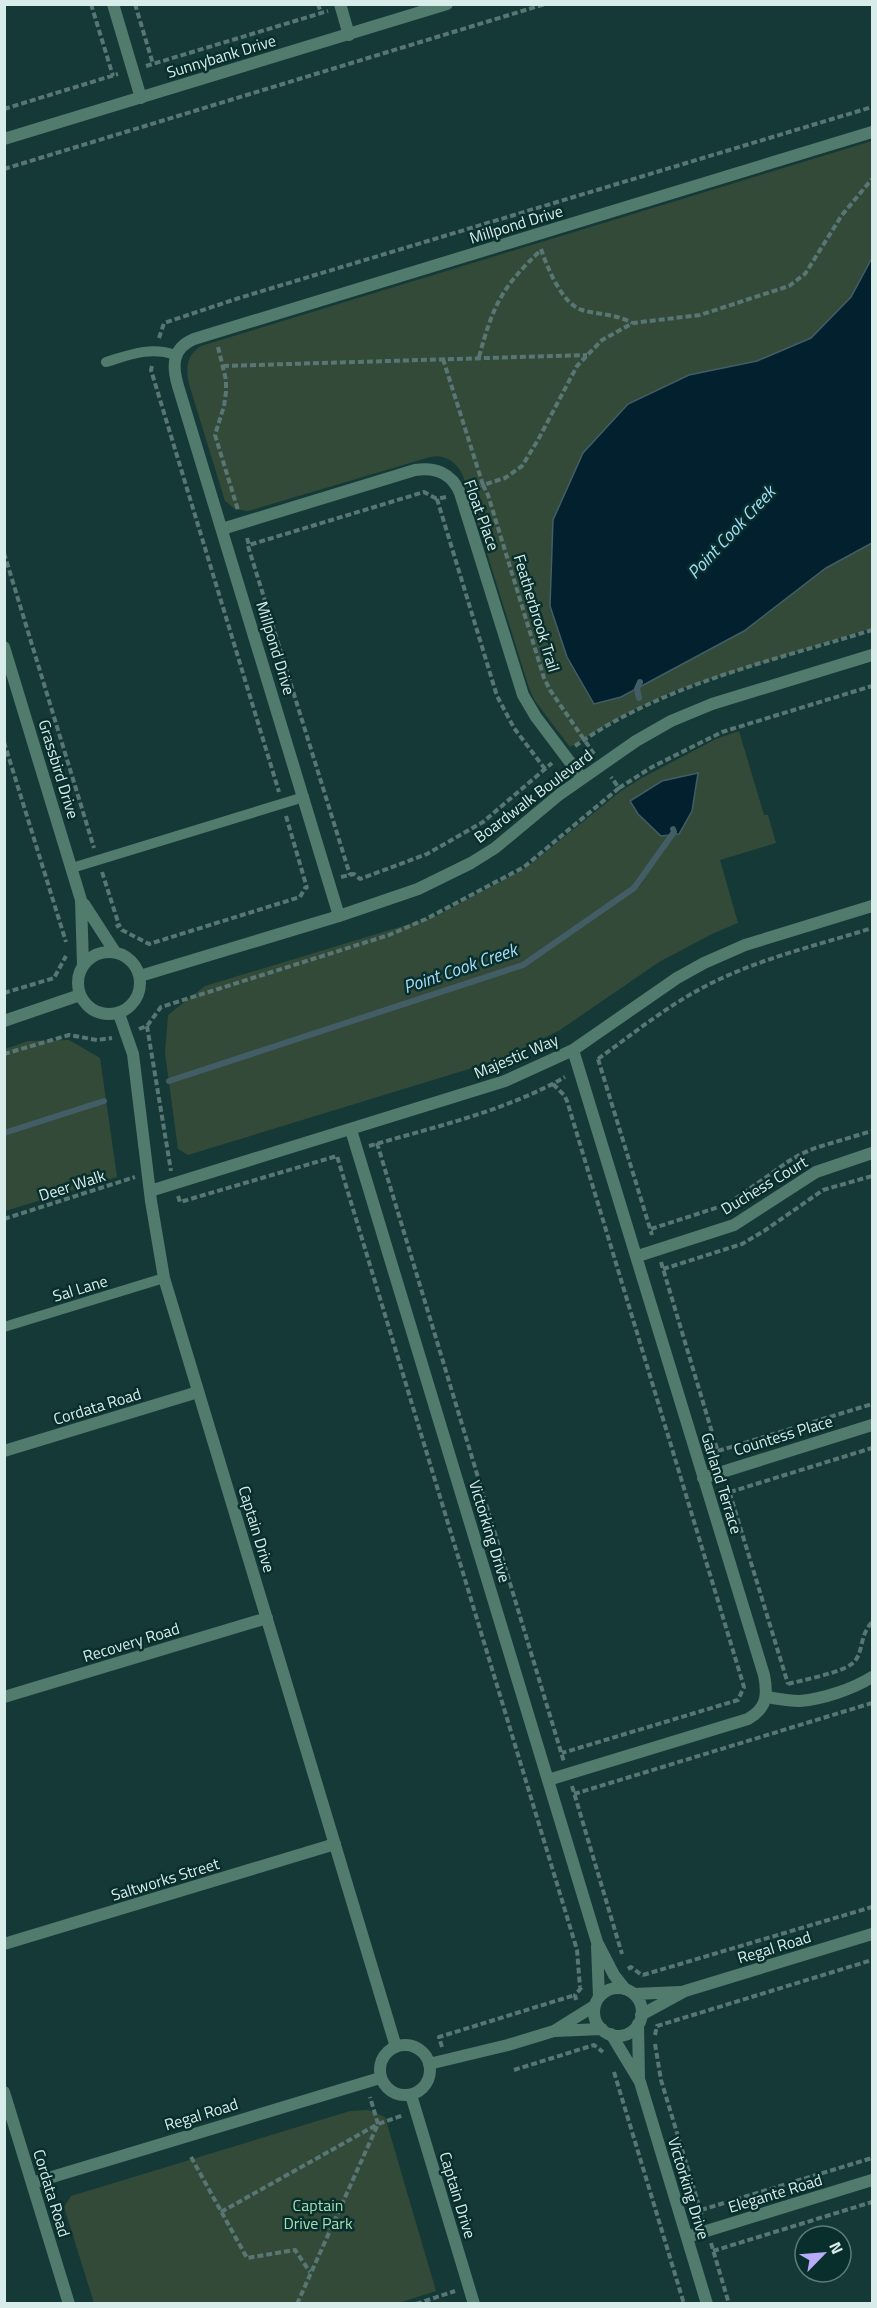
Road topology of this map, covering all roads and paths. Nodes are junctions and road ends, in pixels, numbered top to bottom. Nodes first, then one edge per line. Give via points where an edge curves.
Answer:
1 (91, 4) edge
2 (113, 4) edge
3 (135, 4) edge
4 (318, 4) edge
5 (447, 4) edge
6 (545, 4) edge
7 (340, 6) edge
8 (321, 13) junction
9 (349, 35) junction
10 (153, 64) junction
11 (133, 70) junction
12 (113, 76) junction
13 (141, 98) junction
14 (873, 107) edge
15 (4, 109) edge
16 (873, 132) edge
17 (4, 139) edge
18 (4, 170) edge
19 (873, 179) edge
20 (530, 211) junction
21 (537, 235) junction
22 (541, 250) junction
23 (206, 309) junction
24 (633, 323) junction
25 (213, 333) junction
26 (155, 350) junction
27 (175, 355) junction
28 (588, 355) junction
29 (479, 357) junction
30 (443, 358) junction
31 (106, 362) dead end
32 (223, 366) junction
33 (483, 485) junction
34 (460, 493) junction
35 (437, 499) junction
36 (242, 522) junction
37 (222, 529) junction
38 (249, 545) junction
39 (229, 552) junction
40 (4, 553) edge
41 (207, 559) junction
42 (873, 630) edge
43 (4, 647) edge
44 (873, 655) edge
45 (873, 686) edge
46 (584, 740) junction
47 (4, 742) edge
48 (564, 754) junction
49 (601, 764) junction
50 (545, 769) junction
51 (582, 778) junction
52 (619, 788) junction
53 (304, 797) junction
54 (283, 804) junction
55 (98, 860) junction
56 (72, 868) junction
57 (350, 875) junction
58 (328, 881) junction
59 (308, 888) junction
60 (81, 900) junction
61 (873, 906) edge
62 (339, 916) junction
63 (119, 925) junction
64 (102, 933) junction
65 (84, 939) junction
66 (69, 952) dead end
67 (115, 952) junction
68 (83, 965) junction
69 (140, 976) junction
70 (4, 993) edge
71 (204, 993) dead end
72 (80, 995) junction
73 (119, 1014) junction
74 (4, 1021) edge
75 (147, 1026) dead end
76 (573, 1050) junction
77 (598, 1059) dead end
78 (553, 1084) dead end
79 (351, 1130) junction
80 (873, 1131) edge
81 (377, 1143) dead end
82 (873, 1153) edge
83 (148, 1173) junction
84 (873, 1176) edge
85 (173, 1184) junction
86 (150, 1191) junction
87 (4, 1219) edge
88 (651, 1229) junction
89 (657, 1250) junction
90 (638, 1256) junction
91 (663, 1269) junction
92 (164, 1278) junction
93 (4, 1327) edge
94 (198, 1392) junction
95 (873, 1404) edge
96 (873, 1425) edge
97 (873, 1448) edge
98 (4, 1451) edge
99 (718, 1451) junction
100 (724, 1471) junction
101 (704, 1478) junction
102 (730, 1492) junction
103 (267, 1618) junction
104 (873, 1622) edge
105 (873, 1677) edge
106 (788, 1684) junction
107 (4, 1697) edge
108 (767, 1697) junction
109 (793, 1701) junction
110 (873, 1703) edge
111 (800, 1725) junction
112 (562, 1754) junction
113 (568, 1774) junction
114 (548, 1780) junction
115 (574, 1794) junction
116 (335, 1845) junction
117 (873, 1907) edge
118 (873, 1934) edge
119 (597, 1942) junction
120 (4, 1944) edge
121 (873, 1960) edge
122 (627, 1969) dead end
123 (643, 1975) dead end
124 (580, 1987) dead end
125 (629, 1991) junction
126 (685, 1992) junction
127 (575, 1995) dead end
128 (597, 2001) junction
129 (640, 2019) junction
130 (554, 2031) junction
131 (606, 2032) junction
132 (654, 2040) junction
133 (637, 2043) junction
134 (396, 2047) junction
135 (620, 2047) junction
136 (603, 2053) junction
137 (607, 2057) dead end
138 (446, 2060) junction
139 (429, 2064) junction
140 (611, 2065) dead end
141 (514, 2070) dead end
142 (380, 2078) junction
143 (366, 2082) junction
144 (640, 2082) junction
145 (4, 2092) edge
146 (411, 2095) junction
147 (416, 2111) junction
148 (378, 2124) junction
149 (191, 2157) dead end
150 (873, 2158) edge
151 (873, 2181) edge
152 (32, 2183) junction
153 (873, 2202) edge
154 (701, 2210) junction
155 (221, 2212) junction
156 (707, 2231) junction
157 (687, 2237) junction
158 (713, 2251) junction
159 (311, 2273) junction
160 (469, 2287) junction
161 (69, 2304) edge
162 (297, 2304) edge
163 (416, 2304) edge
164 (474, 2304) edge
165 (684, 2304) edge
166 (707, 2304) edge
167 (729, 2304) edge

1 - 12 path
2 - 11 street
3 - 10 path
4 - 8 path
5 - 9 street, Sunnybank Drive
6 - 18 path
7 - 8 path
7 - 9 street
8 - 10 path
9 - 13 street, Sunnybank Drive
10 - 11 path
11 - 12 path
11 - 13 street
12 - 15 path
13 - 17 street, Sunnybank Drive
14 - 20 path
16 - 21 street, Millpond Drive
19 - 24 path via 842,214 812,265 789,286 700,315
20 - 21 path
20 - 23 path
21 - 22 path
21 - 25 street, Millpond Drive
22 - 24 path via 561,291 577,308
22 - 29 path via 502,294
23 - 25 path
23 - 26 path via 164,323
24 - 28 path via 602,340
25 - 27 street, Millpond Drive via 188,341
25 - 32 path
26 - 27 lane
26 - 31 lane
26 - 41 path via 151,370
27 - 37 street, Millpond Drive via 175,375
28 - 29 path
28 - 33 path via 571,376 522,466 505,478
29 - 30 path
30 - 32 path
30 - 33 path, Featherbrook Trail
32 - 36 path via 226,392 215,435
33 - 34 path
33 - 46 path, Featherbrook Trail via 544,678
34 - 35 path
34 - 36 street, Float Place via 442,472 415,470
34 - 48 street, Float Place via 523,695
35 - 38 path via 424,492
35 - 50 path via 497,696 514,728
36 - 37 street, Float Place
36 - 38 path
37 - 39 street, Millpond Drive
38 - 39 path
38 - 57 path
39 - 41 path
39 - 53 street, Millpond Drive
40 - 55 path
41 - 54 path
42 - 46 path via 678,691
43 - 56 street, Grassbird Drive
44 - 49 street, Boardwalk Boulevard via 712,704 671,721
45 - 52 path via 722,732
46 - 48 path
46 - 49 path, Featherbrook Trail
47 - 65 path via 66,944
48 - 50 path
48 - 51 street, Float Place
49 - 51 street, Boardwalk Boulevard
49 - 52 path, Featherbrook Trail
50 - 57 path via 483,822 427,854 360,879
51 - 62 street, Boardwalk Boulevard via 471,863 418,889
52 - 71 path via 524,867 426,919 389,935
53 - 54 lane
53 - 58 street, Millpond Drive
54 - 55 lane
54 - 59 path
55 - 56 lane
55 - 63 path
56 - 60 street, Grassbird Drive
57 - 58 path
58 - 59 path
58 - 62 street, Millpond Drive
59 - 63 path via 300,897 149,944
60 - 64 street, Grassbird Drive
60 - 65 street, Grassbird Drive
61 - 76 street, Majestic Way via 745,945 704,963
62 - 69 street, Boardwalk Boulevard
63 - 64 path
64 - 67 street, Grassbird Drive
65 - 68 street, Grassbird Drive
66 - 70 path via 54,978
67 - 68 street via 97,954
67 - 69 street via 131,960
68 - 72 street
69 - 73 street via 137,999
72 - 73 street via 92,1010
72 - 74 street
73 - 83 street, Captain Drive via 133,1054
75 - 85 path
76 - 79 street, Majestic Way via 505,1081
76 - 90 street, Garland Terrace
77 - 88 path
78 - 112 path via 567,1101 744,1687 738,1700
79 - 85 street, Majestic Way
79 - 114 street, Victorking Drive
80 - 88 path via 815,1148 789,1161 728,1204
81 - 112 path
82 - 89 street, Duchess Court via 805,1177 734,1225
83 - 86 street, Captain Drive
83 - 87 path, Deer Walk
84 - 91 path via 823,1190 742,1244
85 - 86 street, Majestic Way
85 - 124 path via 180,1202 337,1156 577,1950
86 - 92 street, Captain Drive
88 - 89 path
89 - 90 street, Duchess Court
89 - 91 path
90 - 101 street, Garland Terrace
91 - 99 path
92 - 93 lane, Sal Lane
92 - 94 street, Captain Drive
94 - 98 street, Cordata Road
94 - 103 street, Captain Drive
95 - 99 path
96 - 100 street, Countess Place
97 - 102 path
99 - 100 path
100 - 101 street, Countess Place
100 - 102 path
101 - 108 street, Garland Terrace via 764,1675
102 - 106 path
103 - 107 street, Recovery Road
103 - 116 street, Captain Drive
104 - 106 path via 862,1636 852,1664
105 - 109 street via 816,1698
106 - 109 path
108 - 109 street
108 - 113 street via 760,1710 748,1719
109 - 111 path
110 - 111 path
111 - 115 path
112 - 113 path
113 - 114 street
113 - 115 path
114 - 119 street, Victorking Drive
115 - 122 path
116 - 120 street, Saltworks Street
116 - 134 street, Captain Drive
117 - 123 path
118 - 126 street, Regal Road
119 - 125 street, Victorking Drive via 614,1975
119 - 128 street, Victorking Drive
121 - 132 path via 657,2026
125 - 126 street, Regal Road
125 - 128 street via 611,1989
125 - 129 street via 641,2007
126 - 129 street, Regal Road
127 - 138 path via 439,2037
128 - 130 street
128 - 131 street via 595,2019
129 - 131 street via 626,2034
129 - 133 street, Victorking Drive
130 - 131 street
130 - 138 street
131 - 135 street, Victorking Drive
132 - 133 path
132 - 154 path via 661,2080
133 - 144 street, Victorking Drive
134 - 139 street via 417,2048
134 - 142 street via 382,2058
135 - 136 path
135 - 144 street, Victorking Drive
136 - 137 path
136 - 141 path via 594,2045
138 - 139 street
139 - 146 street via 428,2080
140 - 165 path
142 - 143 street, Regal Road
142 - 146 street via 396,2094
143 - 148 path
143 - 152 street, Regal Road
144 - 157 street, Victorking Drive
145 - 152 street, Cordata Road
146 - 147 street, Captain Drive
147 - 148 path
147 - 160 street, Captain Drive
148 - 155 path
148 - 159 path
149 - 155 path
150 - 154 path
151 - 156 street, Elegante Road
152 - 161 street, Cordata Road
153 - 158 path
154 - 156 path
155 - 159 path via 247,2258 295,2250
156 - 157 street, Elegante Road
156 - 158 path
157 - 166 street, Victorking Drive
158 - 167 path
159 - 162 path
160 - 163 path
160 - 164 street, Captain Drive

